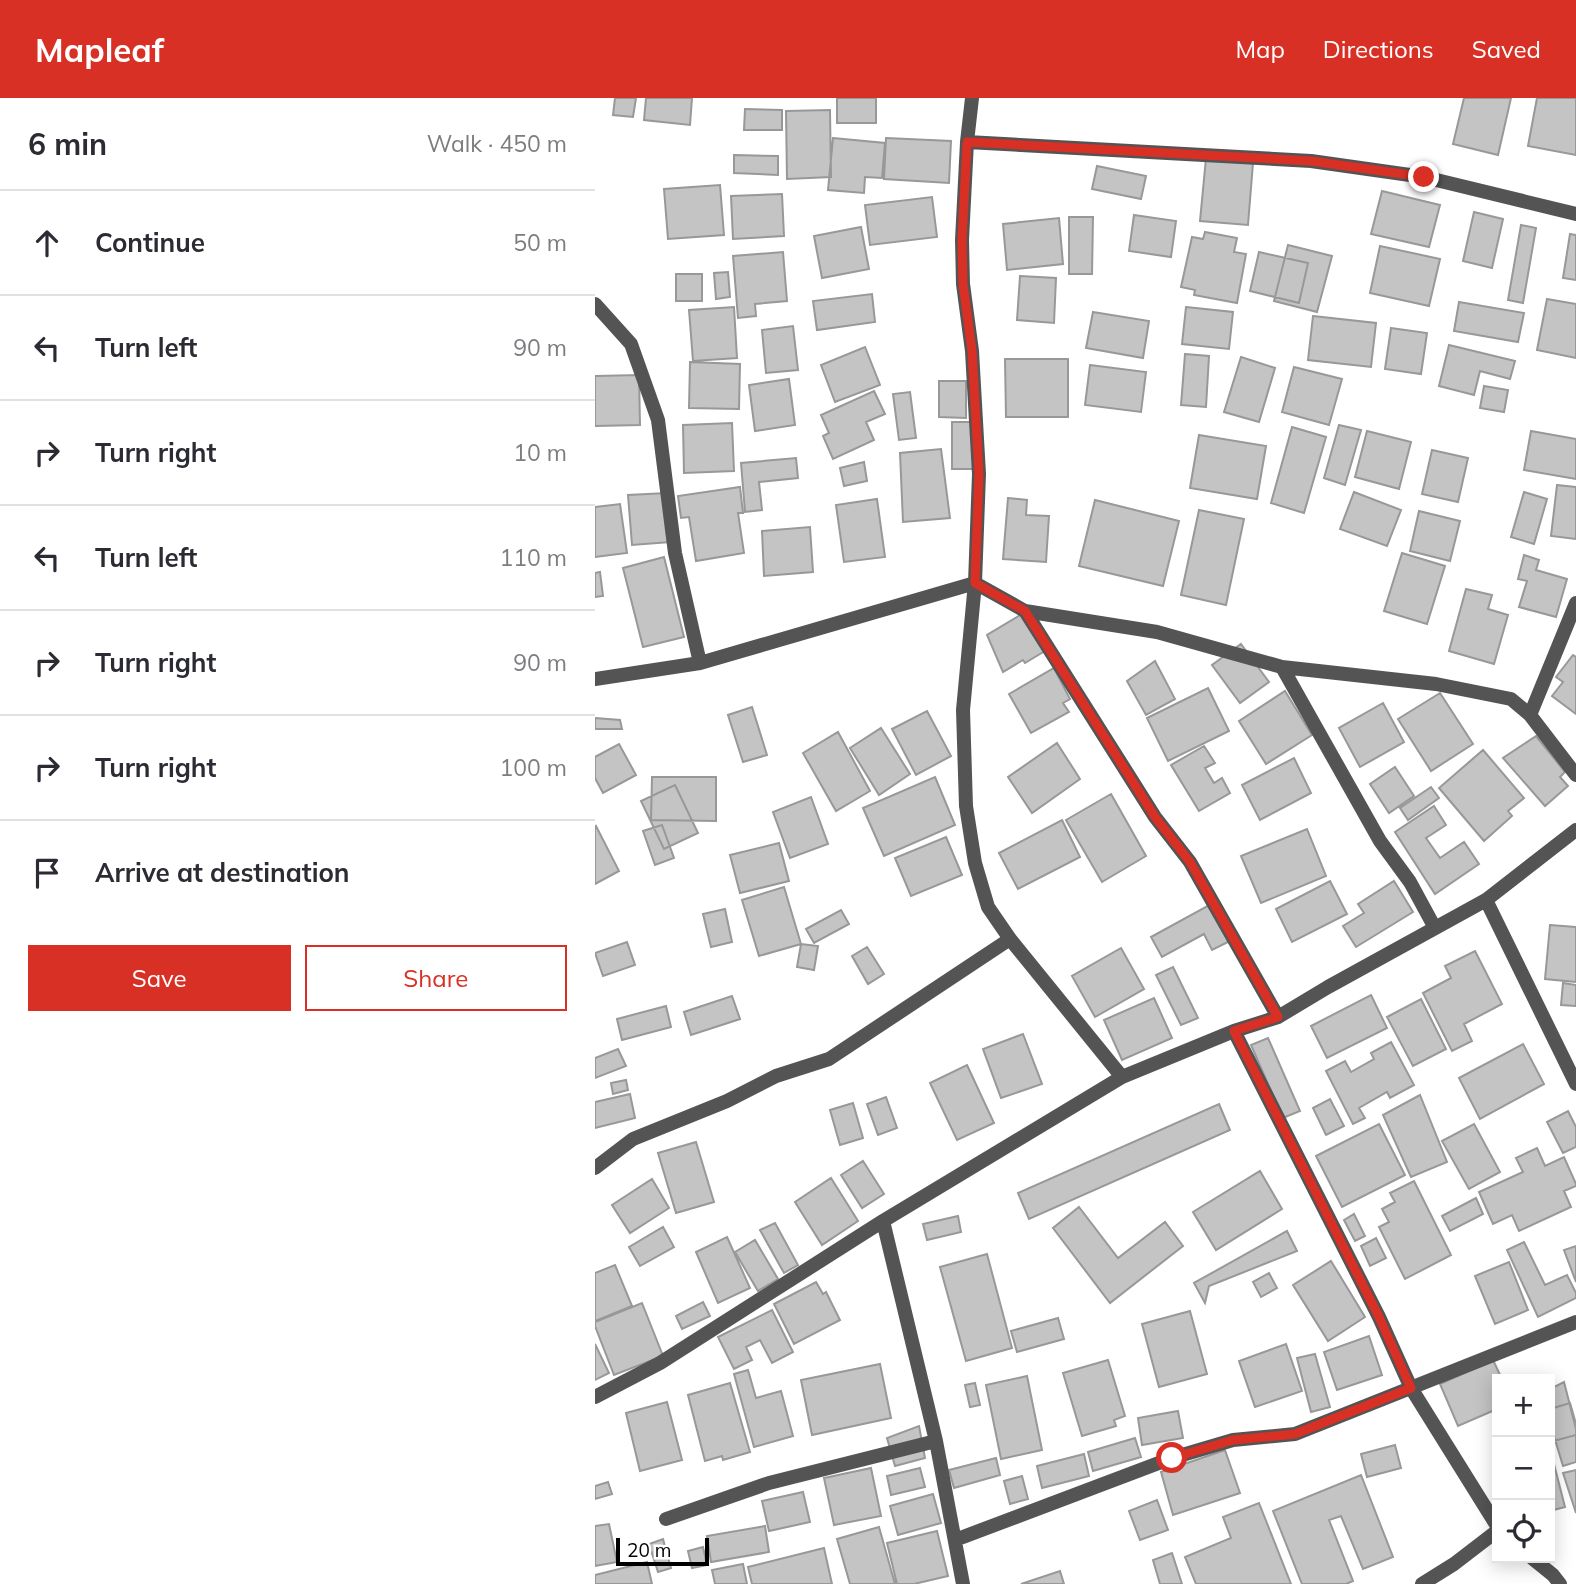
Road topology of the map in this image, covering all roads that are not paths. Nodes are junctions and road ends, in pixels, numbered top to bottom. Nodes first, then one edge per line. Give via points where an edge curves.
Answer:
1 (972, 98) edge
2 (967, 142) junction
3 (1576, 214) edge
4 (595, 304) edge
5 (975, 583) junction
6 (1576, 603) edge
7 (1025, 611) junction
8 (700, 663) junction
9 (1282, 667) junction
10 (595, 679) edge
11 (1530, 715) junction
12 (1576, 775) edge
13 (1576, 830) edge
14 (1486, 900) junction
15 (1435, 928) junction
16 (1010, 939) junction
17 (1278, 1017) junction
18 (1234, 1031) junction
19 (1122, 1077) junction
20 (1576, 1084) edge
21 (595, 1168) edge
22 (883, 1221) junction
23 (1576, 1322) edge
24 (1411, 1388) junction
25 (595, 1397) edge
26 (936, 1441) junction
27 (666, 1519) dead end
28 (1492, 1521) edge
29 (1492, 1533) edge
30 (955, 1540) junction
31 (1538, 1563) edge
32 (963, 1584) edge
33 (1422, 1584) edge
34 (1560, 1584) edge

1 - 2 street
2 - 3 street via 1311,161 1424,177
2 - 5 street via 962,240 979,474
4 - 8 street via 631,344 659,420 675,553
5 - 7 street
5 - 8 street
5 - 16 street via 963,710 966,806 988,907
6 - 11 street
7 - 9 street via 1157,632
7 - 17 street via 1155,817 1190,862
8 - 10 street
9 - 11 street via 1436,684 1511,699
9 - 15 street
11 - 12 street
13 - 14 street
14 - 15 street
14 - 20 street
15 - 17 street
16 - 19 street
16 - 21 street via 829,1059 776,1076 633,1139
17 - 18 street
18 - 19 street
18 - 24 street
19 - 22 street
22 - 25 street via 660,1363
22 - 26 street
23 - 24 street
24 - 28 street
24 - 30 street via 1295,1434 1233,1440 1172,1458
26 - 27 street via 769,1483
26 - 30 street
29 - 33 street
30 - 32 street
31 - 34 street

